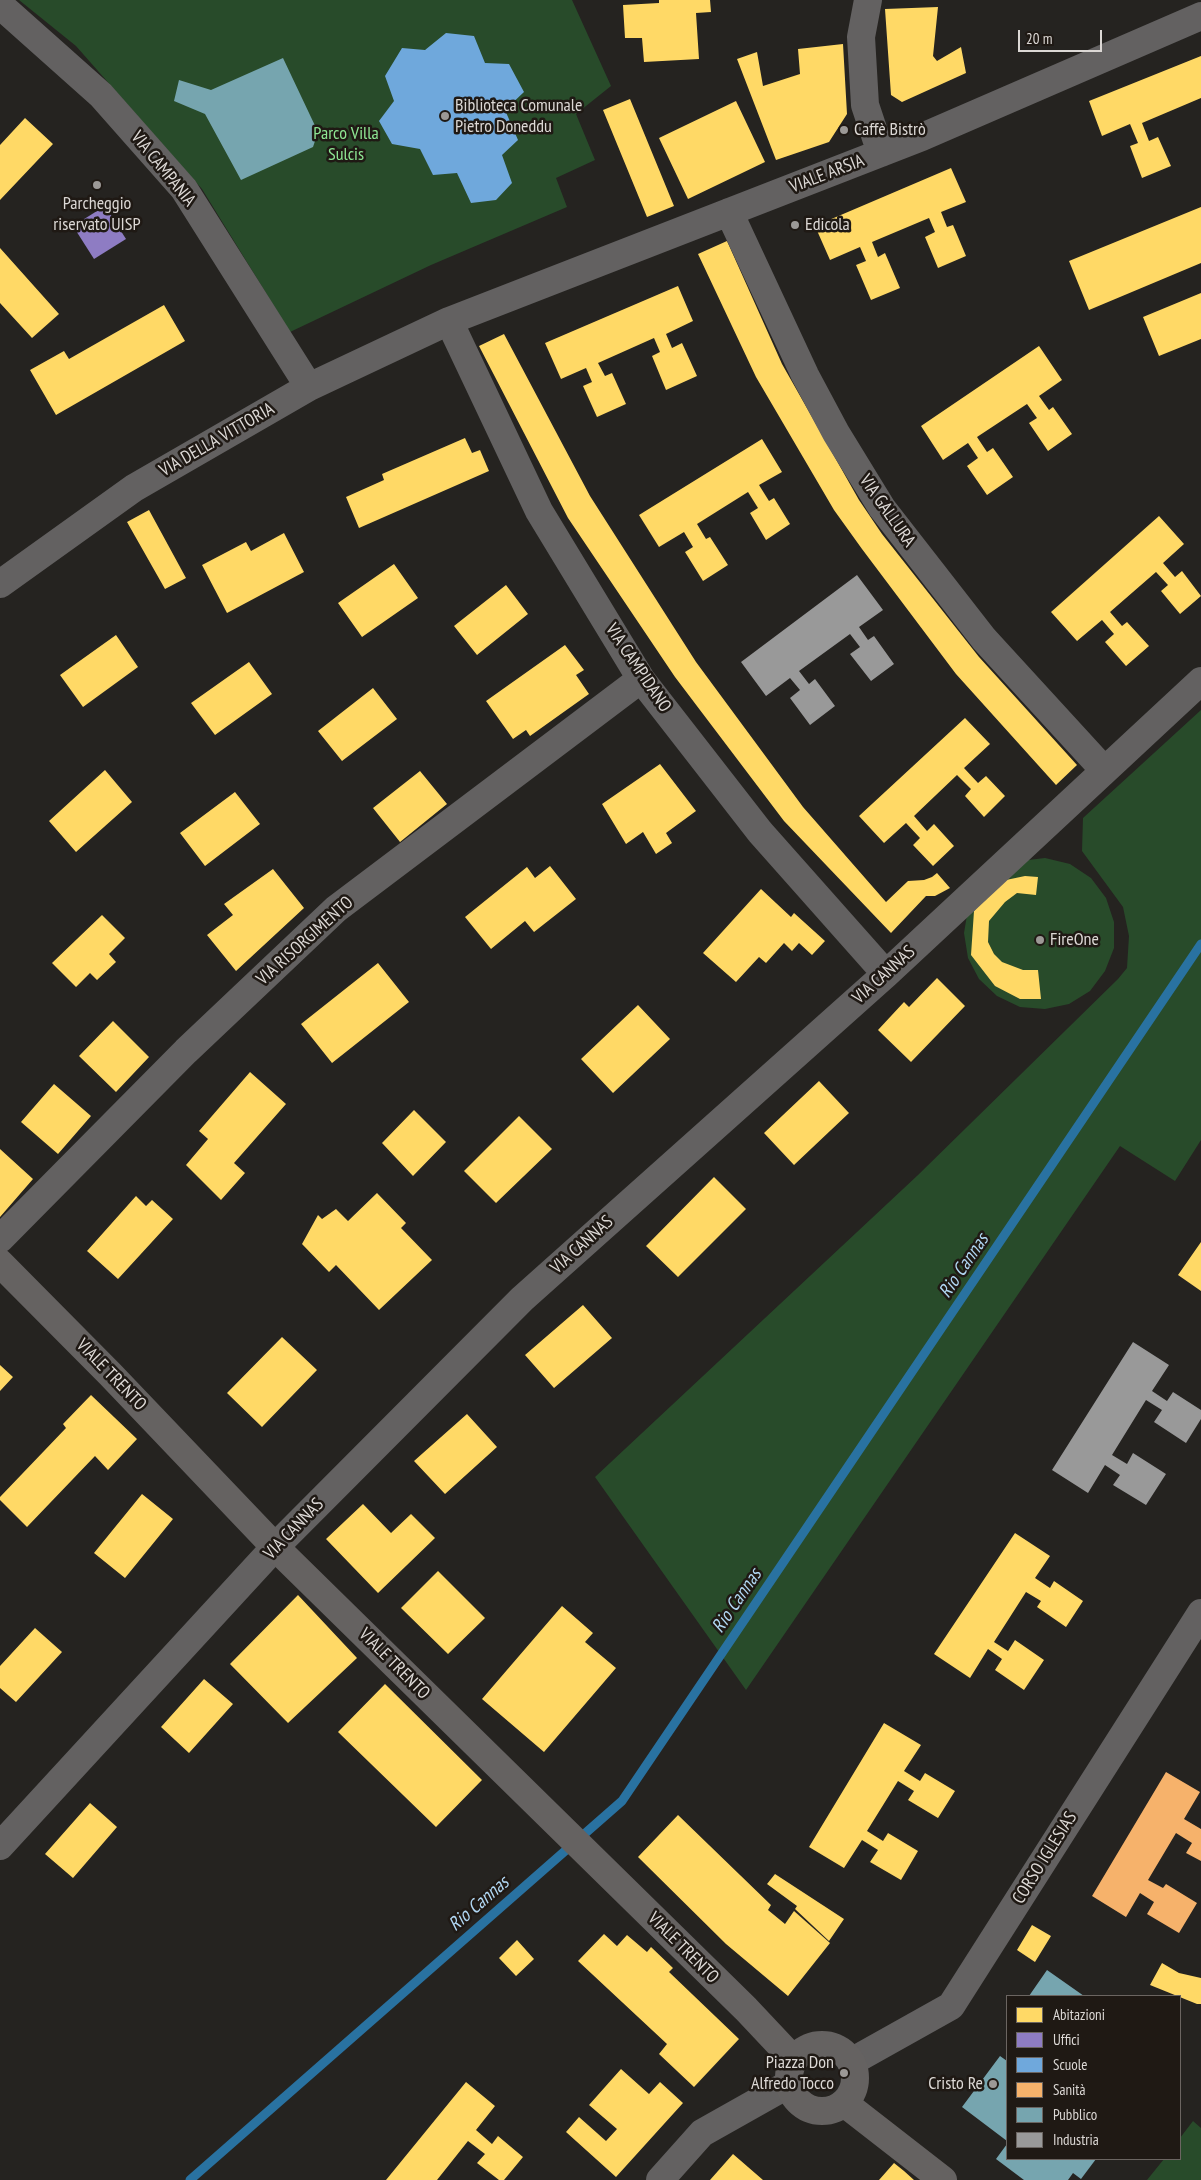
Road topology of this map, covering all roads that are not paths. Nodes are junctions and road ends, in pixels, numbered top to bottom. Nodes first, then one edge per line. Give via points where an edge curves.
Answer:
1 (868, 0) edge
2 (0, 5) edge
3 (1201, 16) edge
4 (881, 153) junction
5 (729, 212) junction
6 (449, 321) junction
7 (308, 387) junction
8 (0, 584) edge
9 (642, 679) junction
10 (1201, 681) edge
11 (1104, 770) junction
12 (886, 974) junction
13 (0, 1239) edge
14 (0, 1263) edge
15 (275, 1547) junction
16 (1201, 1613) edge
17 (0, 1846) edge
18 (851, 2062) junction
19 (792, 2072) junction
20 (844, 2103) junction
21 (660, 2180) edge
22 (943, 2180) edge

1 - 4 street via 861,37 865,105
2 - 7 street, VIA CAMPANIA via 101,95 184,189
3 - 4 street, VIALE ARSIA
4 - 5 street, VIALE ARSIA
5 - 6 street, VIALE ARSIA
5 - 11 street, VIA GALLURA via 818,400 882,508 984,639
6 - 7 street, VIA DELLA VITTORIA
6 - 9 street, VIA CAMPIDANO via 539,511
7 - 8 street, VIA DELLA VITTORIA via 134,488
9 - 12 street, VIA CAMPIDANO via 760,832
9 - 13 street, VIA RISORGIMENTO via 336,909 186,1051
10 - 11 street, VIA CANNAS
11 - 12 street, VIA CANNAS
12 - 15 street, VIA CANNAS via 522,1298
14 - 15 main road, VIALE TRENTO
15 - 17 street, VIA CANNAS
15 - 19 main road, VIALE TRENTO via 746,2009
16 - 18 street, CORSO IGLESIAS via 951,2006
18 - 19 main road via 844,2053 823,2044 807,2049
18 - 20 main road via 855,2084
19 - 20 main road via 792,2094 799,2102 816,2111 836,2108
19 - 21 street via 702,2134
20 - 22 main road

